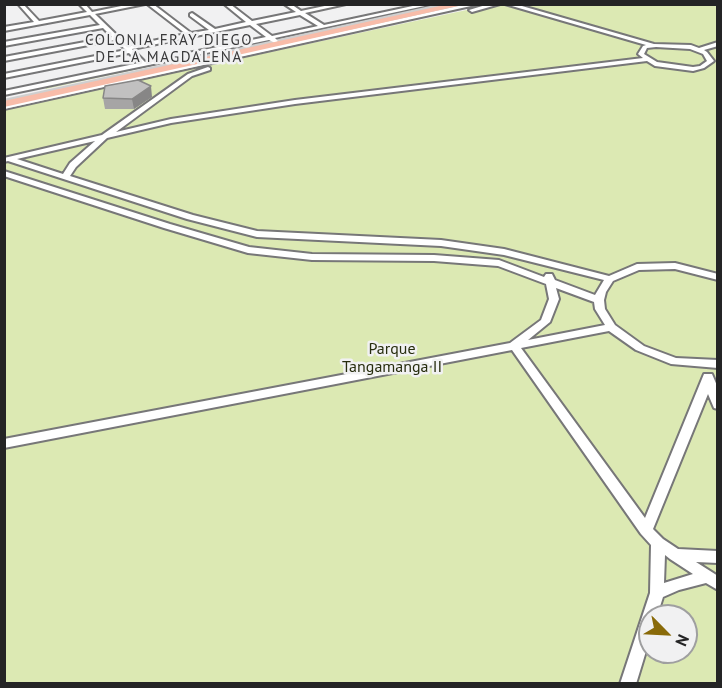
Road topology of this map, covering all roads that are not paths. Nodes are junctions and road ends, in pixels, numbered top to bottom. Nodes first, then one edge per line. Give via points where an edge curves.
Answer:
1 (20, 4) edge
2 (81, 4) edge
3 (143, 4) edge
4 (149, 4) edge
5 (226, 4) edge
6 (286, 4) edge
7 (402, 4) edge
8 (432, 4) edge
9 (449, 4) edge
10 (498, 4) edge
11 (507, 4) edge
12 (344, 5) edge
13 (471, 5) edge
14 (416, 12) junction
15 (90, 14) junction
16 (301, 14) junction
17 (192, 15) dead end
18 (382, 20) junction
19 (38, 23) junction
20 (253, 23) junction
21 (103, 26) junction
22 (324, 27) junction
23 (4, 29) edge
24 (213, 30) junction
25 (286, 34) junction
26 (190, 35) junction
27 (305, 35) junction
28 (225, 37) dead end
29 (116, 38) junction
30 (275, 41) junction
31 (4, 44) edge
32 (717, 44) edge
33 (652, 45) junction
34 (128, 49) junction
35 (699, 50) junction
36 (232, 51) junction
37 (4, 59) edge
38 (645, 60) junction
39 (145, 65) junction
40 (4, 76) edge
41 (44, 90) junction
42 (4, 93) edge
43 (4, 99) edge
44 (4, 106) edge
45 (104, 137) junction
46 (6, 159) edge
47 (4, 173) edge
48 (65, 177) junction
49 (549, 264) junction
50 (717, 277) edge
51 (549, 279) junction
52 (610, 279) junction
53 (599, 300) junction
54 (611, 327) junction
55 (514, 345) junction
56 (712, 364) edge
57 (708, 381) junction
58 (717, 405) edge
59 (4, 444) edge
60 (646, 530) junction
61 (658, 543) junction
62 (674, 555) junction
63 (717, 557) edge
64 (712, 580) edge
65 (657, 593) junction
66 (628, 684) edge

1 - 19 street
2 - 15 street
3 - 15 street
4 - 26 street
5 - 20 street
6 - 16 street
7 - 14 street
8 - 14 street
9 - 14 main road
10 - 45 street via 202,70
11 - 33 street
12 - 16 street
13 - 14 main road
13 - 18 street
14 - 18 main road
15 - 19 street
15 - 21 street
16 - 20 street
16 - 22 street
17 - 24 street
18 - 22 street
18 - 27 main road
18 - 30 main road
18 - 36 street
19 - 23 street
20 - 24 street
20 - 30 street
21 - 29 street
21 - 31 street
22 - 25 street
24 - 26 street
25 - 27 main road
25 - 30 street
26 - 34 street
27 - 30 main road
28 - 36 street
29 - 34 street
29 - 37 street
30 - 36 main road
32 - 35 street
33 - 35 street via 674,44
33 - 38 street via 642,50
34 - 39 street
34 - 40 street
35 - 38 street via 711,61 693,69 663,67
36 - 39 street
36 - 41 main road
36 - 44 street
38 - 45 street via 295,102 171,121
39 - 41 street
41 - 42 street
41 - 43 main road
41 - 44 main road
45 - 46 street
45 - 48 street
46 - 48 street
47 - 51 street via 248,250 312,257 499,263
48 - 49 street via 257,234 441,243 504,252
49 - 51 street
49 - 52 street
50 - 52 street via 655,265 626,270
51 - 53 street
51 - 55 street via 554,300 545,322
52 - 53 street
53 - 54 street
54 - 55 street
54 - 56 street via 659,356
55 - 59 street
55 - 60 street
56 - 57 street
57 - 58 street
57 - 60 street
60 - 61 street
61 - 62 street
61 - 65 street
62 - 63 street
62 - 64 street
64 - 65 street via 677,584
65 - 66 street

